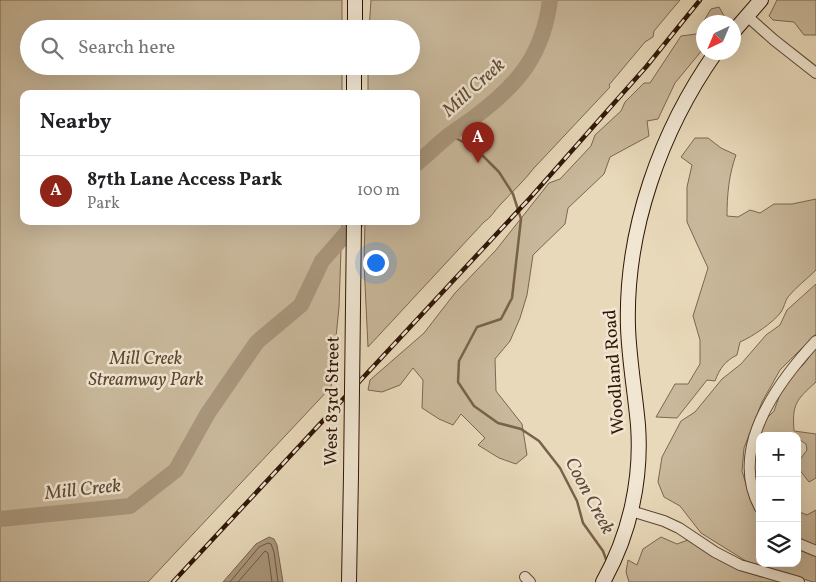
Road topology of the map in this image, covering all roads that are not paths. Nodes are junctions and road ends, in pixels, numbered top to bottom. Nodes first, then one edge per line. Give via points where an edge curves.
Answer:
1 (355, 0) edge
2 (761, 0) edge
3 (747, 16) junction
4 (354, 20) edge
5 (741, 23) edge
6 (711, 60) edge
7 (816, 73) edge
8 (354, 75) edge
9 (354, 90) edge
10 (354, 225) edge
11 (816, 341) edge
12 (756, 501) edge
13 (632, 511) junction
14 (801, 545) edge
15 (816, 551) edge
16 (349, 582) edge
17 (603, 582) edge
18 (799, 582) edge

1 - 4 main road
2 - 3 main road
3 - 5 main road
3 - 7 street
6 - 13 main road, Woodland Road via 666,144 646,198 634,251 628,326 638,450
8 - 9 main road
10 - 16 main road, West 83rd Street, bridge
11 - 12 street via 780,385 758,425 749,466
13 - 17 main road, Woodland Road
13 - 18 street via 680,528 740,565
14 - 15 street

